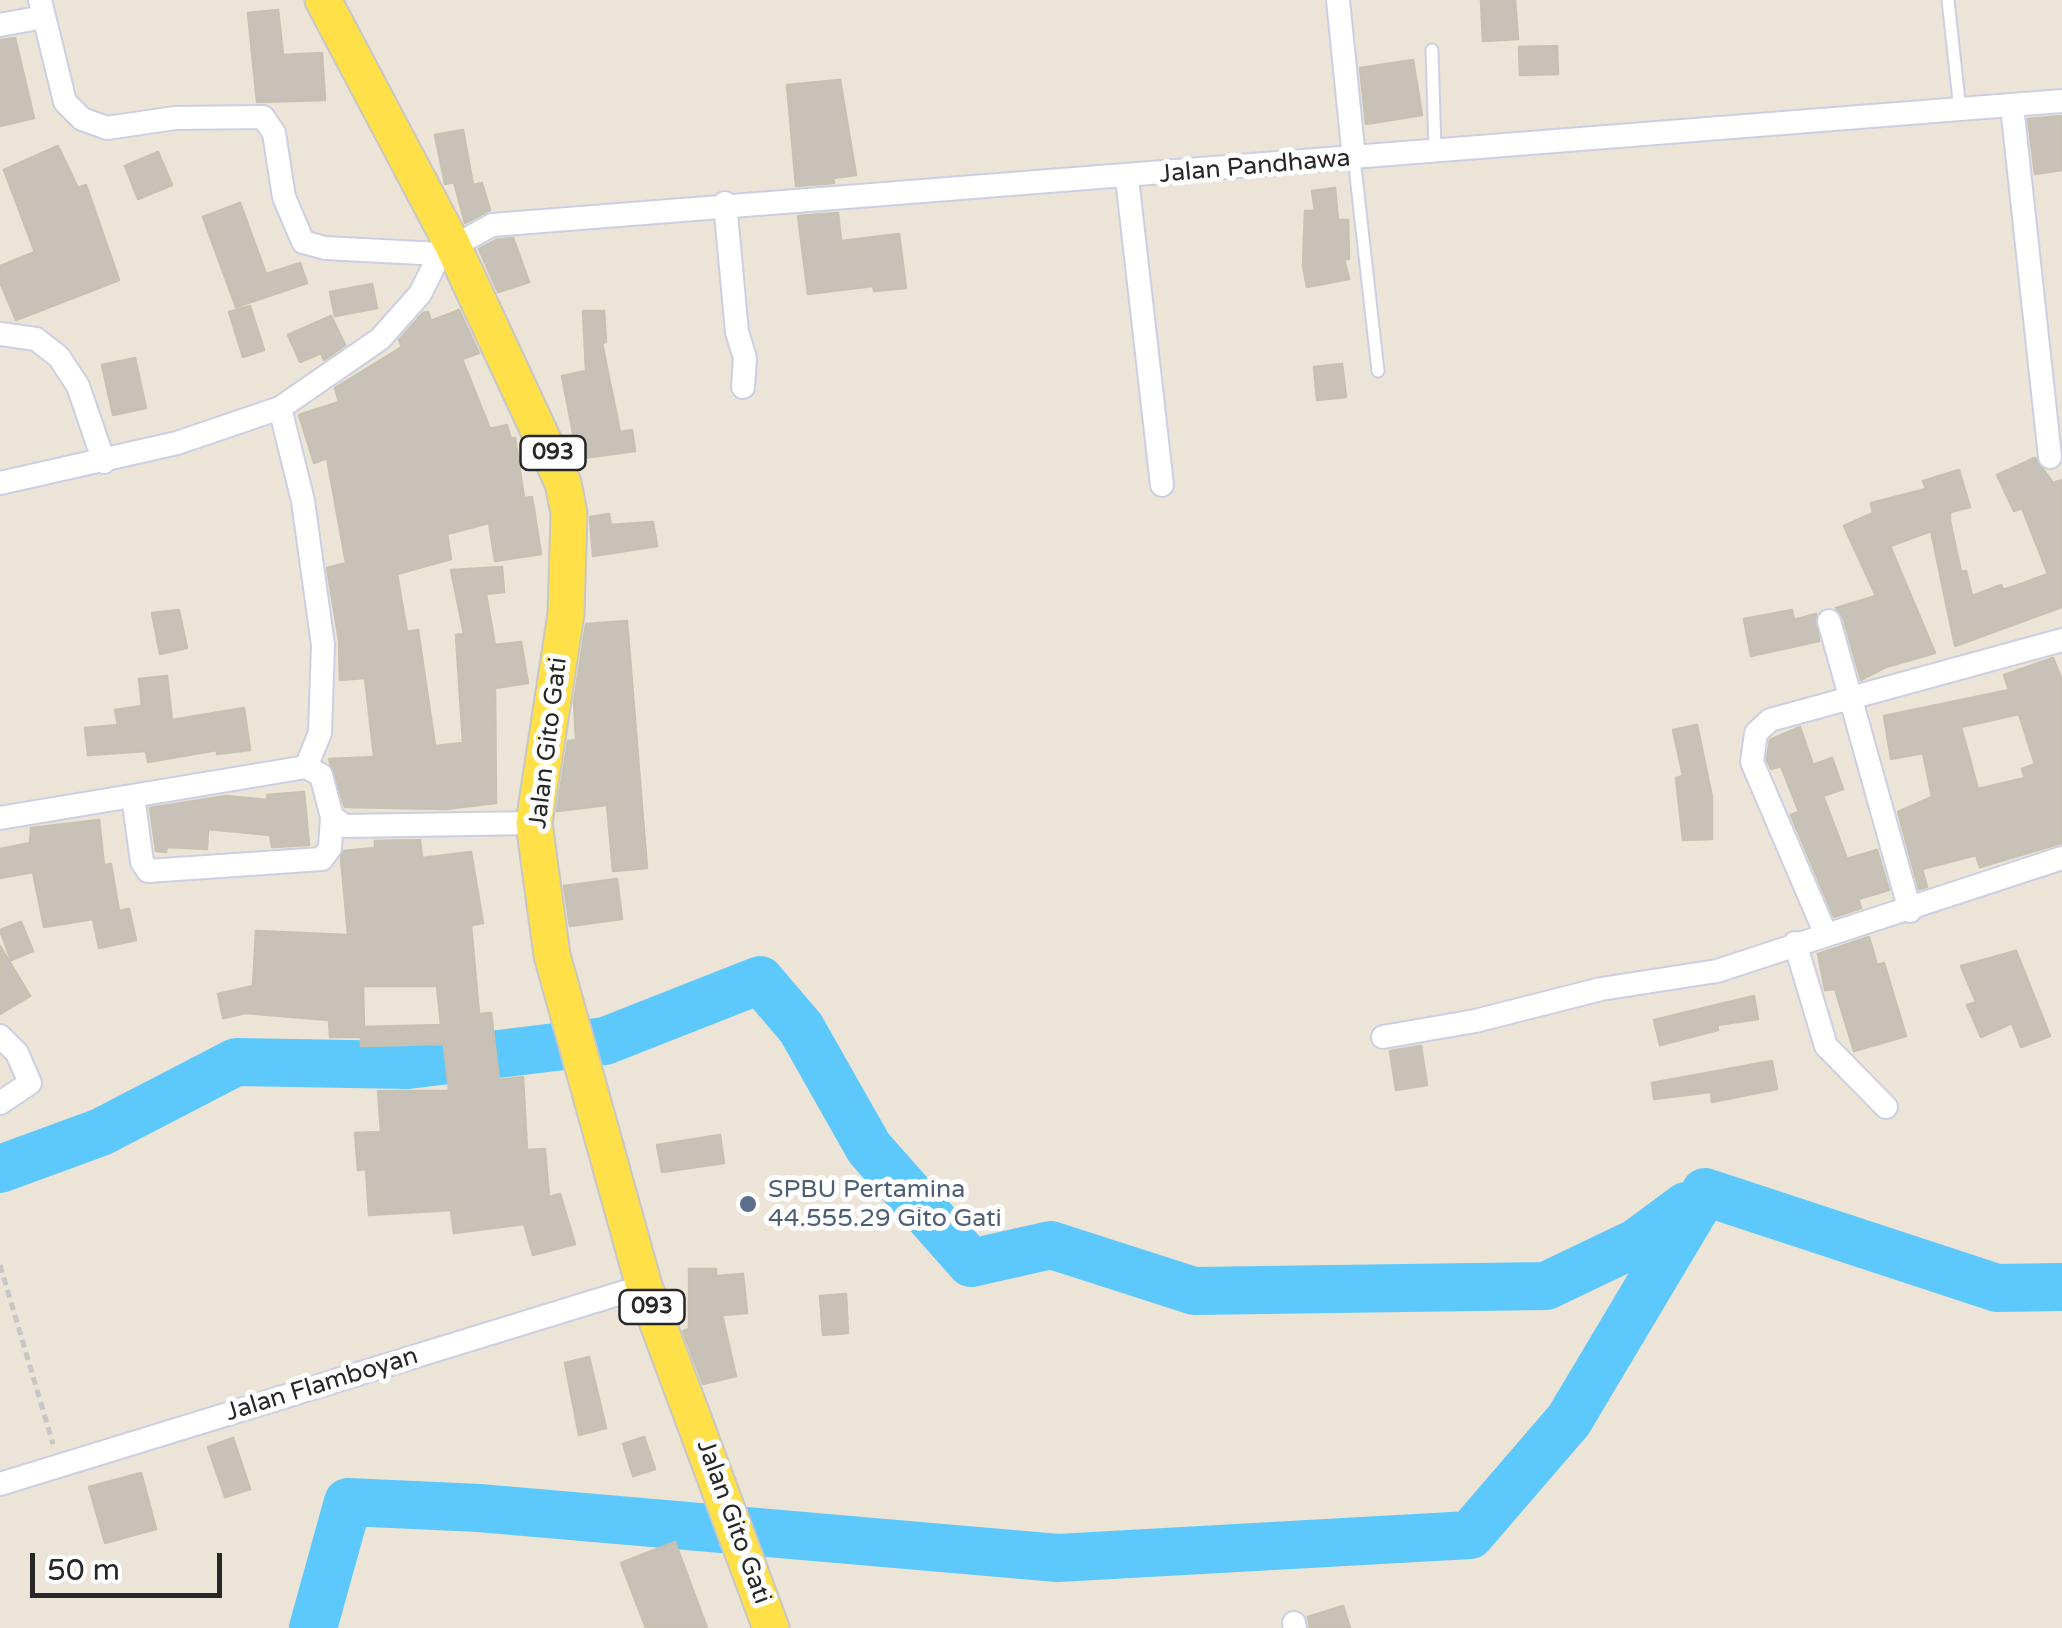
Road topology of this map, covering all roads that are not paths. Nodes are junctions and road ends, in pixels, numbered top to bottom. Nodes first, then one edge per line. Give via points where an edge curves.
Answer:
1 (323, 0) edge
2 (1338, 0) edge
3 (1948, 0) edge
4 (42, 8) edge
5 (0, 25) edge
6 (1432, 50) dead end
7 (2062, 101) edge
8 (2012, 106) junction
9 (1960, 111) junction
10 (1435, 150) junction
11 (1354, 158) junction
12 (1127, 178) junction
13 (725, 203) junction
14 (446, 249) junction
15 (0, 334) edge
16 (1378, 371) dead end
17 (743, 387) dead end
18 (280, 408) junction
19 (2050, 457) dead end
20 (104, 462) junction
21 (0, 483) edge
22 (1162, 485) dead end
23 (1829, 621) dead end
24 (2062, 640) edge
25 (1848, 698) junction
26 (306, 767) junction
27 (133, 796) junction
28 (0, 818) edge
29 (332, 818) junction
30 (534, 822) junction
31 (2062, 858) edge
32 (1910, 911) junction
33 (1826, 935) junction
34 (1795, 943) junction
35 (0, 1036) edge
36 (1383, 1037) dead end
37 (0, 1103) edge
38 (1886, 1106) dead end
39 (644, 1286) junction
40 (0, 1484) edge
41 (766, 1614) edge

1 - 14 main road, Jalan Gito Gati / 093
2 - 11 street
3 - 9 lane
4 - 5 street
4 - 14 street via 65,102 82,118 107,128 175,118 263,117 274,133 284,198 302,242
6 - 10 lane
7 - 8 street, Jalan Pandhawa
8 - 9 street, Jalan Pandhawa
8 - 19 street
9 - 10 street, Jalan Pandhawa
10 - 11 street, Jalan Pandhawa
11 - 12 street, Jalan Pandhawa
11 - 16 lane
12 - 13 street, Jalan Pandhawa
12 - 22 street
13 - 14 street, Jalan Pandhawa via 492,224
13 - 17 street
14 - 18 street via 420,294 380,339
14 - 30 main road, Jalan Gito Gati / 093 via 553,454 569,513 566,614
15 - 20 street via 36,339 59,357 78,386
18 - 20 street
18 - 26 street via 303,502 324,645 320,733
20 - 21 street
23 - 25 street
24 - 25 street
25 - 32 street
25 - 33 street via 1770,720 1750,748
26 - 27 street
26 - 29 street via 321,775
27 - 28 street
27 - 29 street via 148,871 322,858 330,848
29 - 30 street via 345,826
30 - 39 main road, Jalan Gito Gati / 093 via 552,955
31 - 32 street
32 - 33 street
33 - 34 street
34 - 36 street via 1717,971 1602,988
34 - 38 street via 1826,1046
35 - 37 street via 30,1082
39 - 40 street, Jalan Flamboyan
39 - 41 main road, Jalan Gito Gati / 093

